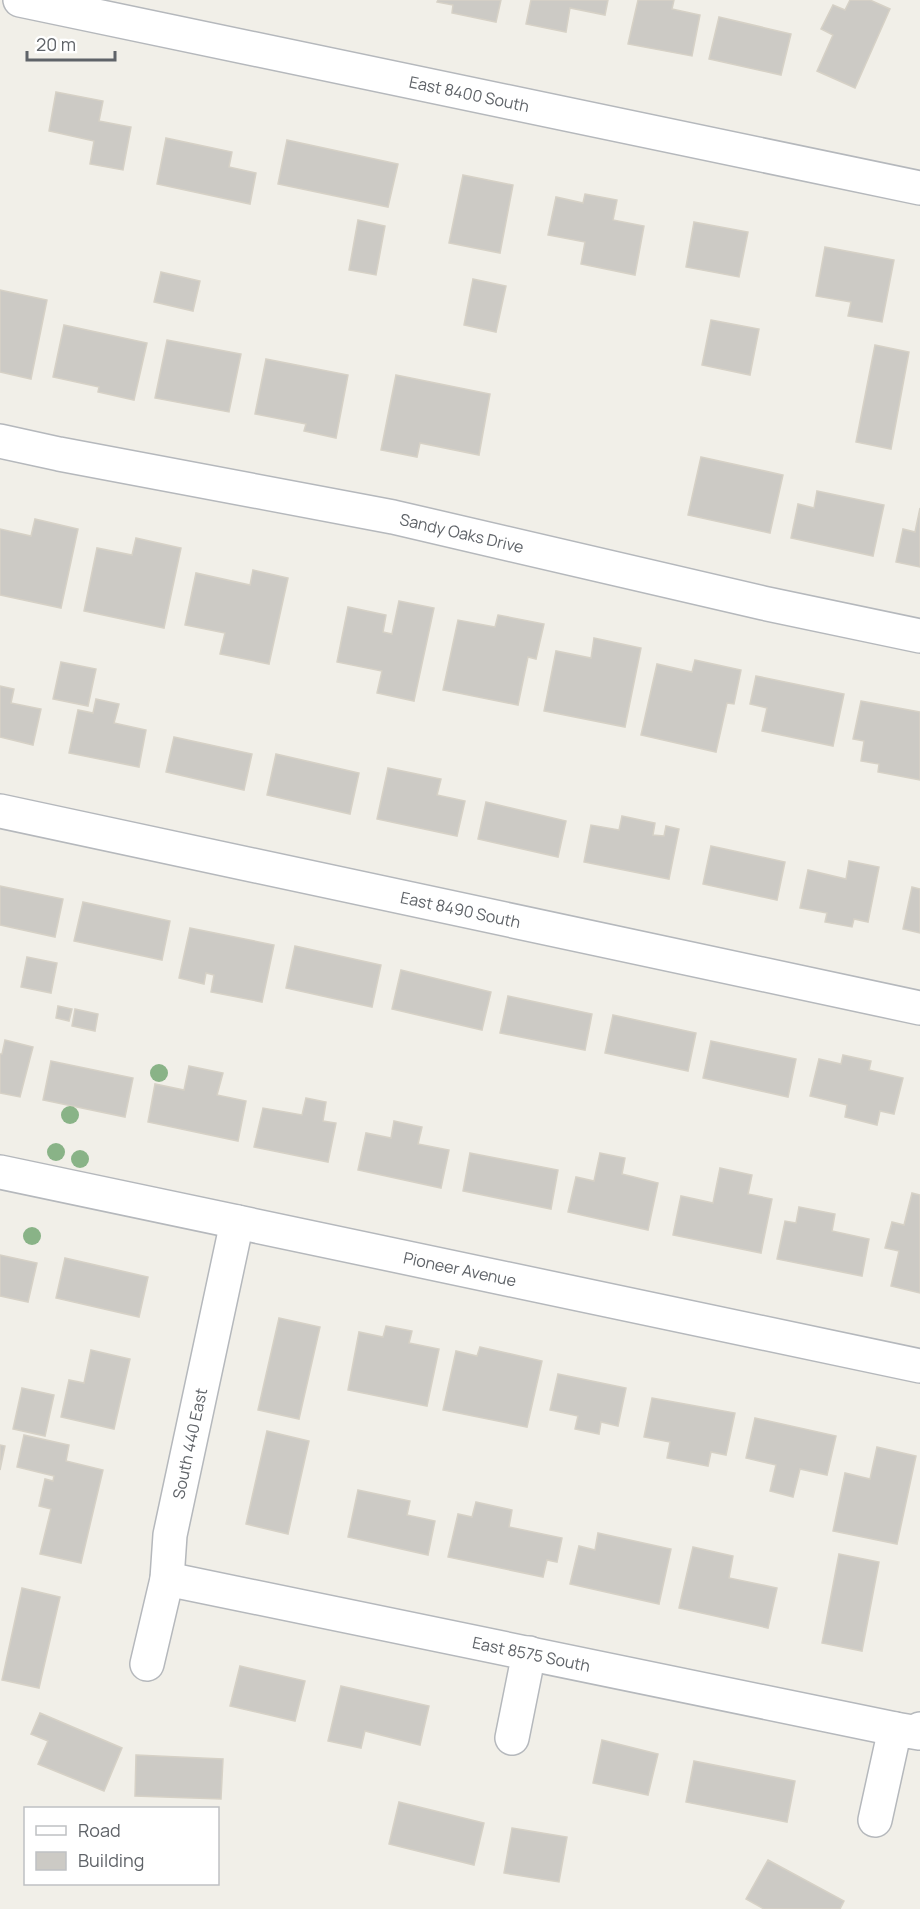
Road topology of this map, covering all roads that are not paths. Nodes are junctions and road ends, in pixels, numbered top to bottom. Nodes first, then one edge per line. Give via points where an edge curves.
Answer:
1 (20, 0) edge
2 (918, 180) edge
3 (0, 441) edge
4 (920, 636) edge
5 (0, 812) edge
6 (920, 1008) edge
7 (0, 1172) edge
8 (237, 1222) junction
9 (920, 1366) edge
10 (167, 1579) junction
11 (529, 1653) junction
12 (147, 1664) dead end
13 (908, 1729) edge
14 (512, 1738) dead end
15 (875, 1821) dead end

1 - 2 street, East 8400 South
3 - 4 street, Sandy Oaks Drive via 393,517 751,601
5 - 6 street, East 8490 South
7 - 8 street, Pioneer Avenue
8 - 9 street, Pioneer Avenue
8 - 10 street, South 440 East via 170,1535
10 - 11 street, East 8575 South
10 - 12 street, South 440 East
11 - 13 street, East 8575 South
11 - 14 street
13 - 15 street

